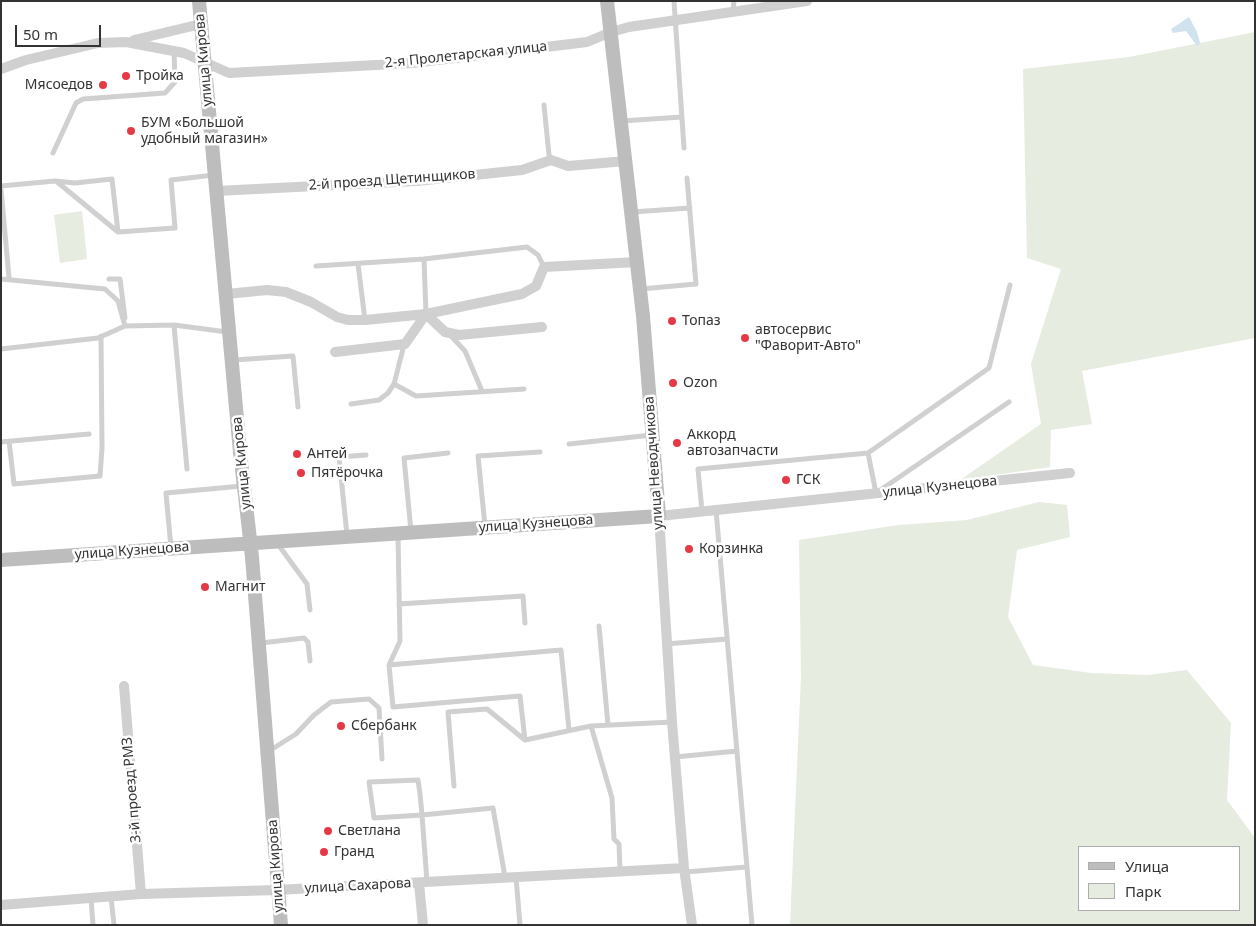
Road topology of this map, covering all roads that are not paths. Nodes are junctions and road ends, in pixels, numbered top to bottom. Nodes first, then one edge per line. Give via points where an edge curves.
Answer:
1 (199, 1) edge
2 (607, 1) edge
3 (674, 1) edge
4 (807, 1) edge
5 (783, 3) edge
6 (734, 6) edge
7 (675, 20) junction
8 (201, 24) junction
9 (610, 32) junction
10 (126, 42) junction
11 (174, 50) junction
12 (205, 62) junction
13 (1, 69) edge
14 (544, 105) dead end
15 (682, 117) junction
16 (621, 121) junction
17 (684, 148) dead end
18 (53, 153) dead end
19 (552, 160) junction
20 (626, 161) junction
21 (215, 175) junction
22 (687, 178) dead end
23 (55, 181) junction
24 (1, 187) edge
25 (216, 191) junction
26 (690, 208) junction
27 (632, 212) junction
28 (118, 232) junction
29 (424, 260) junction
30 (637, 262) junction
31 (358, 264) junction
32 (316, 266) dead end
33 (544, 267) junction
34 (9, 278) junction
35 (1, 279) edge
36 (110, 279) dead end
37 (1010, 285) dead end
38 (640, 289) junction
39 (227, 294) junction
40 (426, 314) junction
41 (365, 320) junction
42 (174, 325) junction
43 (125, 326) junction
44 (542, 326) dead end
45 (230, 332) junction
46 (445, 332) junction
47 (102, 336) junction
48 (404, 344) junction
49 (1, 349) edge
50 (335, 352) dead end
51 (233, 360) junction
52 (394, 384) junction
53 (524, 389) dead end
54 (482, 392) junction
55 (1009, 402) dead end
56 (351, 404) dead end
57 (298, 407) dead end
58 (89, 434) dead end
59 (653, 435) junction
60 (9, 441) junction
61 (1, 442) edge
62 (569, 444) dead end
63 (540, 452) dead end
64 (448, 453) dead end
65 (868, 453) junction
66 (366, 455) dead end
67 (187, 469) dead end
68 (1070, 473) dead end
69 (245, 486) junction
70 (876, 493) junction
71 (716, 510) junction
72 (702, 511) junction
73 (659, 516) junction
74 (486, 527) junction
75 (404, 532) junction
76 (347, 536) junction
77 (276, 541) junction
78 (251, 542) junction
79 (171, 548) junction
80 (1, 560) edge
81 (399, 604) junction
82 (310, 610) dead end
83 (525, 623) dead end
84 (599, 626) dead end
85 (727, 639) junction
86 (258, 643) junction
87 (666, 644) junction
88 (310, 661) dead end
89 (389, 665) junction
90 (124, 686) dead end
91 (672, 722) junction
92 (608, 725) junction
93 (591, 726) junction
94 (570, 730) junction
95 (525, 740) junction
96 (737, 751) junction
97 (268, 752) junction
98 (675, 757) junction
99 (382, 759) dead end
100 (454, 786) dead end
101 (422, 815) junction
102 (747, 867) junction
103 (620, 870) junction
104 (684, 870) junction
105 (505, 877) junction
106 (516, 877) junction
107 (423, 882) junction
108 (277, 890) junction
109 (141, 894) junction
110 (111, 896) junction
111 (91, 898) junction
112 (1, 905) edge
113 (93, 925) edge
114 (114, 925) edge
115 (281, 925) edge
116 (424, 925) edge
117 (520, 925) edge
118 (692, 925) edge
119 (752, 925) edge

1 - 8 main road, улица Кирова
2 - 9 main road, улица Неводчикова
3 - 7 lane
4 - 5 street, 2-я Пролетарская улица
5 - 6 street, 2-я Пролетарская улица
6 - 7 street, 2-я Пролетарская улица
7 - 9 street, 2-я Пролетарская улица
7 - 15 lane
8 - 10 street, 2-я Пролетарская улица
8 - 12 main road, улица Кирова
9 - 12 street, 2-я Пролетарская улица via 588,42 413,63 229,73
9 - 16 main road, улица Неводчикова
10 - 11 street, 2-я Пролетарская улица
10 - 13 street, 2-я Пролетарская улица via 98,43
11 - 12 street, 2-я Пролетарская улица
11 - 18 lane via 175,82 165,93 83,99 76,103
12 - 21 main road, улица Кирова
14 - 19 lane
15 - 16 lane
15 - 17 lane
16 - 20 main road, улица Неводчикова
19 - 20 street via 568,166
19 - 25 street, 2-й проезд Щетинщиков via 522,170 417,181
20 - 27 main road, улица Неводчикова
21 - 25 main road, улица Кирова
21 - 28 lane via 171,180 175,228
22 - 26 lane
23 - 24 lane
23 - 28 lane
23 - 28 lane via 75,183 112,179
24 - 34 lane
25 - 39 main road, улица Кирова
26 - 27 lane
26 - 38 lane via 696,284
27 - 30 main road, улица Неводчикова
29 - 31 lane
29 - 33 lane via 527,247 533,249
29 - 40 lane
30 - 33 street
30 - 38 main road, улица Неводчикова
31 - 32 lane
31 - 41 lane
33 - 40 street via 536,286 529,292
34 - 35 lane
34 - 43 lane via 105,289 118,302
36 - 43 lane via 120,279
37 - 65 lane via 988,368
38 - 59 main road, улица Неводчикова
39 - 41 street via 267,290 286,292 337,317
39 - 45 main road, улица Кирова
40 - 41 street
40 - 46 street
40 - 48 street
42 - 43 lane
42 - 45 lane
42 - 67 lane
43 - 47 lane
44 - 46 street via 466,335
45 - 51 main road, улица Кирова
46 - 54 lane via 465,351
47 - 49 lane
47 - 60 lane via 100,476 14,484
48 - 50 street
48 - 52 lane
51 - 57 lane via 293,356
51 - 69 main road, улица Кирова
52 - 54 lane via 416,396
52 - 56 lane via 379,400
53 - 54 lane
55 - 70 lane
58 - 60 lane
59 - 62 lane
59 - 73 main road, улица Неводчикова
60 - 61 lane
63 - 74 lane via 478,456
64 - 75 lane via 404,458
65 - 70 lane
65 - 72 lane via 698,469
66 - 76 lane via 339,457
68 - 70 street, улица Кузнецова
69 - 78 main road, улица Кирова
69 - 79 lane via 166,493
70 - 71 street, улица Кузнецова
71 - 72 street, улица Кузнецова
71 - 85 lane
72 - 73 street, улица Кузнецова
73 - 74 main road, улица Кузнецова
73 - 87 street, улица Неводчикова
74 - 75 main road, улица Кузнецова
75 - 76 main road, улица Кузнецова
75 - 81 lane
76 - 77 main road, улица Кузнецова
77 - 78 main road, улица Кузнецова
77 - 82 lane via 307,584
78 - 79 main road, улица Кузнецова
78 - 86 main road, улица Кирова
79 - 80 main road, улица Кузнецова
81 - 83 lane via 523,596
81 - 89 lane via 400,641
84 - 92 lane
85 - 87 lane
85 - 96 lane
86 - 88 lane via 304,638 308,642
86 - 97 main road, улица Кирова
87 - 91 street, улица Неводчикова
89 - 94 lane via 561,650
89 - 95 lane via 393,707 520,696
90 - 109 street, 3-й проезд РМЗ
91 - 92 lane
91 - 98 street, улица Неводчикова
92 - 93 lane
93 - 94 lane
93 - 103 lane via 612,798 614,839 619,844
94 - 95 lane
95 - 100 lane via 487,709 448,712
96 - 98 lane
96 - 102 lane
97 - 99 lane via 296,734 331,702 369,699 379,708
97 - 108 main road, улица Кирова
98 - 104 street, улица Неводчикова
101 - 101 lane via 374,818 369,782 418,780
101 - 105 lane via 493,808
101 - 107 lane
102 - 104 lane
102 - 119 lane
103 - 104 street, улица Сахарова
103 - 106 street, улица Сахарова
104 - 118 street, улица Неводчикова
105 - 106 street, улица Сахарова
105 - 107 street, улица Сахарова
106 - 117 lane
107 - 108 street, улица Сахарова
107 - 116 street
108 - 109 street, улица Сахарова
108 - 115 main road, улица Кирова
109 - 110 street, улица Сахарова
110 - 111 street, улица Сахарова
110 - 114 lane
111 - 112 street, улица Сахарова
111 - 113 lane

